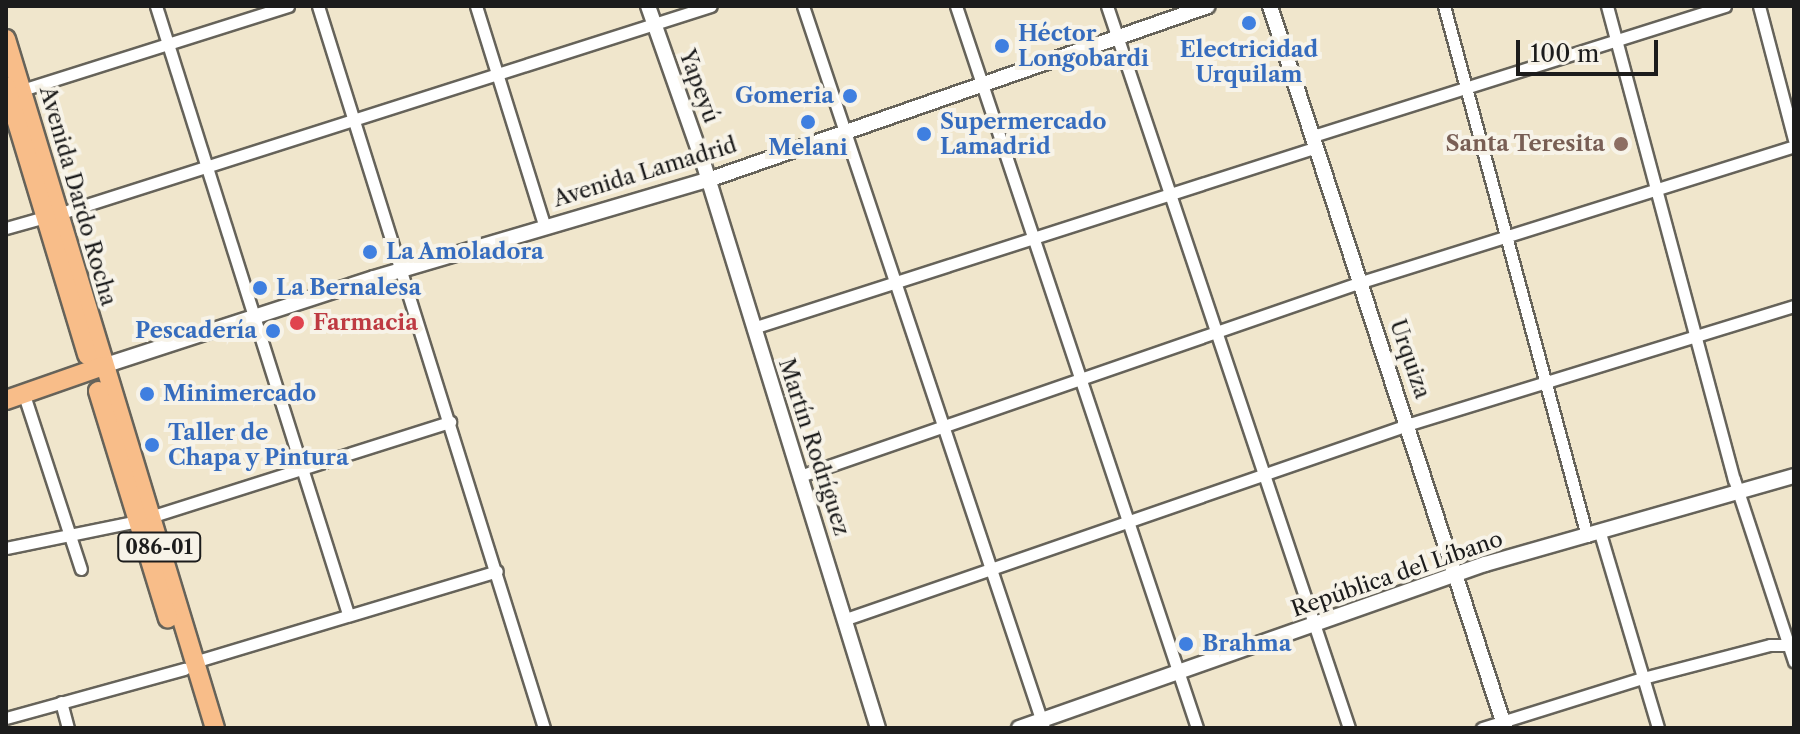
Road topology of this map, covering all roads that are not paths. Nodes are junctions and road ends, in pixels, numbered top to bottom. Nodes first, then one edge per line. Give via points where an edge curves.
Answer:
1 (156, 6) edge
2 (288, 6) edge
3 (318, 6) edge
4 (476, 6) edge
5 (648, 6) edge
6 (711, 6) edge
7 (803, 6) edge
8 (956, 6) edge
9 (1107, 6) edge
10 (1208, 6) edge
11 (1270, 6) edge
12 (1444, 6) edge
13 (1607, 6) edge
14 (1725, 6) edge
15 (1759, 6) edge
16 (654, 24) junction
17 (1117, 35) junction
18 (6, 39) edge
19 (1616, 40) junction
20 (168, 44) junction
21 (496, 72) junction
22 (983, 82) junction
23 (1464, 89) junction
24 (11, 91) edge
25 (354, 118) junction
26 (848, 129) junction
27 (1794, 139) edge
28 (1315, 142) junction
29 (1794, 146) edge
30 (205, 164) junction
31 (708, 180) junction
32 (1656, 189) junction
33 (1171, 196) junction
34 (52, 215) junction
35 (6, 228) edge
36 (545, 228) junction
37 (1505, 236) junction
38 (1035, 240) junction
39 (402, 269) junction
40 (896, 282) junction
41 (1361, 282) junction
42 (1794, 306) edge
43 (253, 317) junction
44 (753, 328) junction
45 (1217, 331) junction
46 (1695, 336) junction
47 (97, 368) junction
48 (1082, 378) junction
49 (1545, 381) junction
50 (12, 395) edge
51 (450, 422) junction
52 (1410, 424) junction
53 (943, 427) junction
54 (300, 468) junction
55 (1266, 475) junction
56 (800, 476) junction
57 (1794, 476) edge
58 (1740, 491) junction
59 (144, 519) junction
60 (1130, 523) junction
61 (1593, 534) junction
62 (73, 538) junction
63 (6, 548) edge
64 (81, 569) dead end
65 (992, 569) junction
66 (497, 571) junction
67 (1458, 575) junction
68 (348, 614) junction
69 (846, 619) junction
70 (1317, 625) junction
71 (1792, 645) edge
72 (1794, 661) edge
73 (189, 665) junction
74 (1180, 672) junction
75 (1643, 678) junction
76 (61, 702) junction
77 (6, 718) edge
78 (1043, 724) edge
79 (1504, 724) edge
80 (68, 728) edge
81 (202, 728) edge
82 (215, 728) edge
83 (544, 728) edge
84 (878, 728) edge
85 (1019, 728) edge
86 (1197, 728) edge
87 (1349, 728) edge
88 (1482, 728) edge
89 (1658, 728) edge

1 - 20 street
2 - 20 street
3 - 25 street
4 - 21 street
5 - 16 street, Yapeyú
6 - 16 street
7 - 26 street
8 - 22 street
9 - 17 street
10 - 17 street, Avenida Lamadrid
11 - 28 street, Urquiza
12 - 23 street
13 - 19 street
14 - 19 street
15 - 27 street
16 - 21 street
16 - 31 street, Yapeyú
17 - 22 street, Avenida Lamadrid
17 - 33 street
18 - 24 main road, Avenida Dardo Rocha / 086-01
19 - 23 street
19 - 32 street
20 - 24 street
20 - 30 street
21 - 25 street
21 - 36 street
22 - 26 street, Avenida Lamadrid
22 - 38 street
23 - 28 street
23 - 37 street
24 - 34 main road, Avenida Dardo Rocha / 086-01
25 - 30 street
25 - 39 street
26 - 31 street, Avenida Lamadrid
26 - 40 street
28 - 33 street
28 - 41 street, Urquiza
29 - 32 street
30 - 34 street
30 - 43 street
31 - 36 street, Avenida Lamadrid
31 - 44 street, Martín Rodríguez
32 - 37 street
32 - 46 street
33 - 38 street
33 - 45 street
34 - 35 street
34 - 47 main road, Avenida Dardo Rocha / 086-01
36 - 39 street, Avenida Lamadrid
37 - 41 street
37 - 49 street
38 - 40 street
38 - 48 street
39 - 43 street, Avenida Lamadrid
39 - 51 street
40 - 44 street
40 - 53 street
41 - 45 street
41 - 52 street, Urquiza
42 - 46 street
43 - 47 street, Avenida Lamadrid
43 - 54 street
44 - 56 street, Martín Rodríguez
45 - 48 street
45 - 55 street
46 - 49 street
46 - 58 street
47 - 50 main road, Avenida Lamadrid
47 - 59 main road, 086-01
48 - 53 street
48 - 60 street
49 - 52 street
49 - 61 street
50 - 62 street
51 - 54 street
51 - 66 street
52 - 55 street
52 - 67 street, Urquiza
53 - 56 street
53 - 65 street
54 - 59 street
54 - 68 street
55 - 60 street
55 - 70 street
56 - 69 street, Martín Rodríguez
57 - 58 street, República del Líbano
58 - 61 street, República del Líbano
58 - 71 street
59 - 62 street
59 - 73 main road, 086-01
60 - 65 street
60 - 74 street
61 - 67 street, República del Líbano
61 - 75 street
62 - 63 street
62 - 64 street
65 - 69 street
65 - 78 street
66 - 68 street
66 - 83 street
67 - 70 street, República del Líbano
67 - 79 street, Urquiza
68 - 73 street
69 - 84 street, Martín Rodríguez
70 - 74 street, República del Líbano
70 - 87 street
71 - 72 street
71 - 75 street via 1770,645
73 - 76 street
73 - 81 main road, 086-01
73 - 82 main road, 086-01
74 - 78 street, República del Líbano
74 - 86 street
75 - 79 street
75 - 89 street
76 - 77 street
76 - 80 street
78 - 85 street, República del Líbano
79 - 88 street

